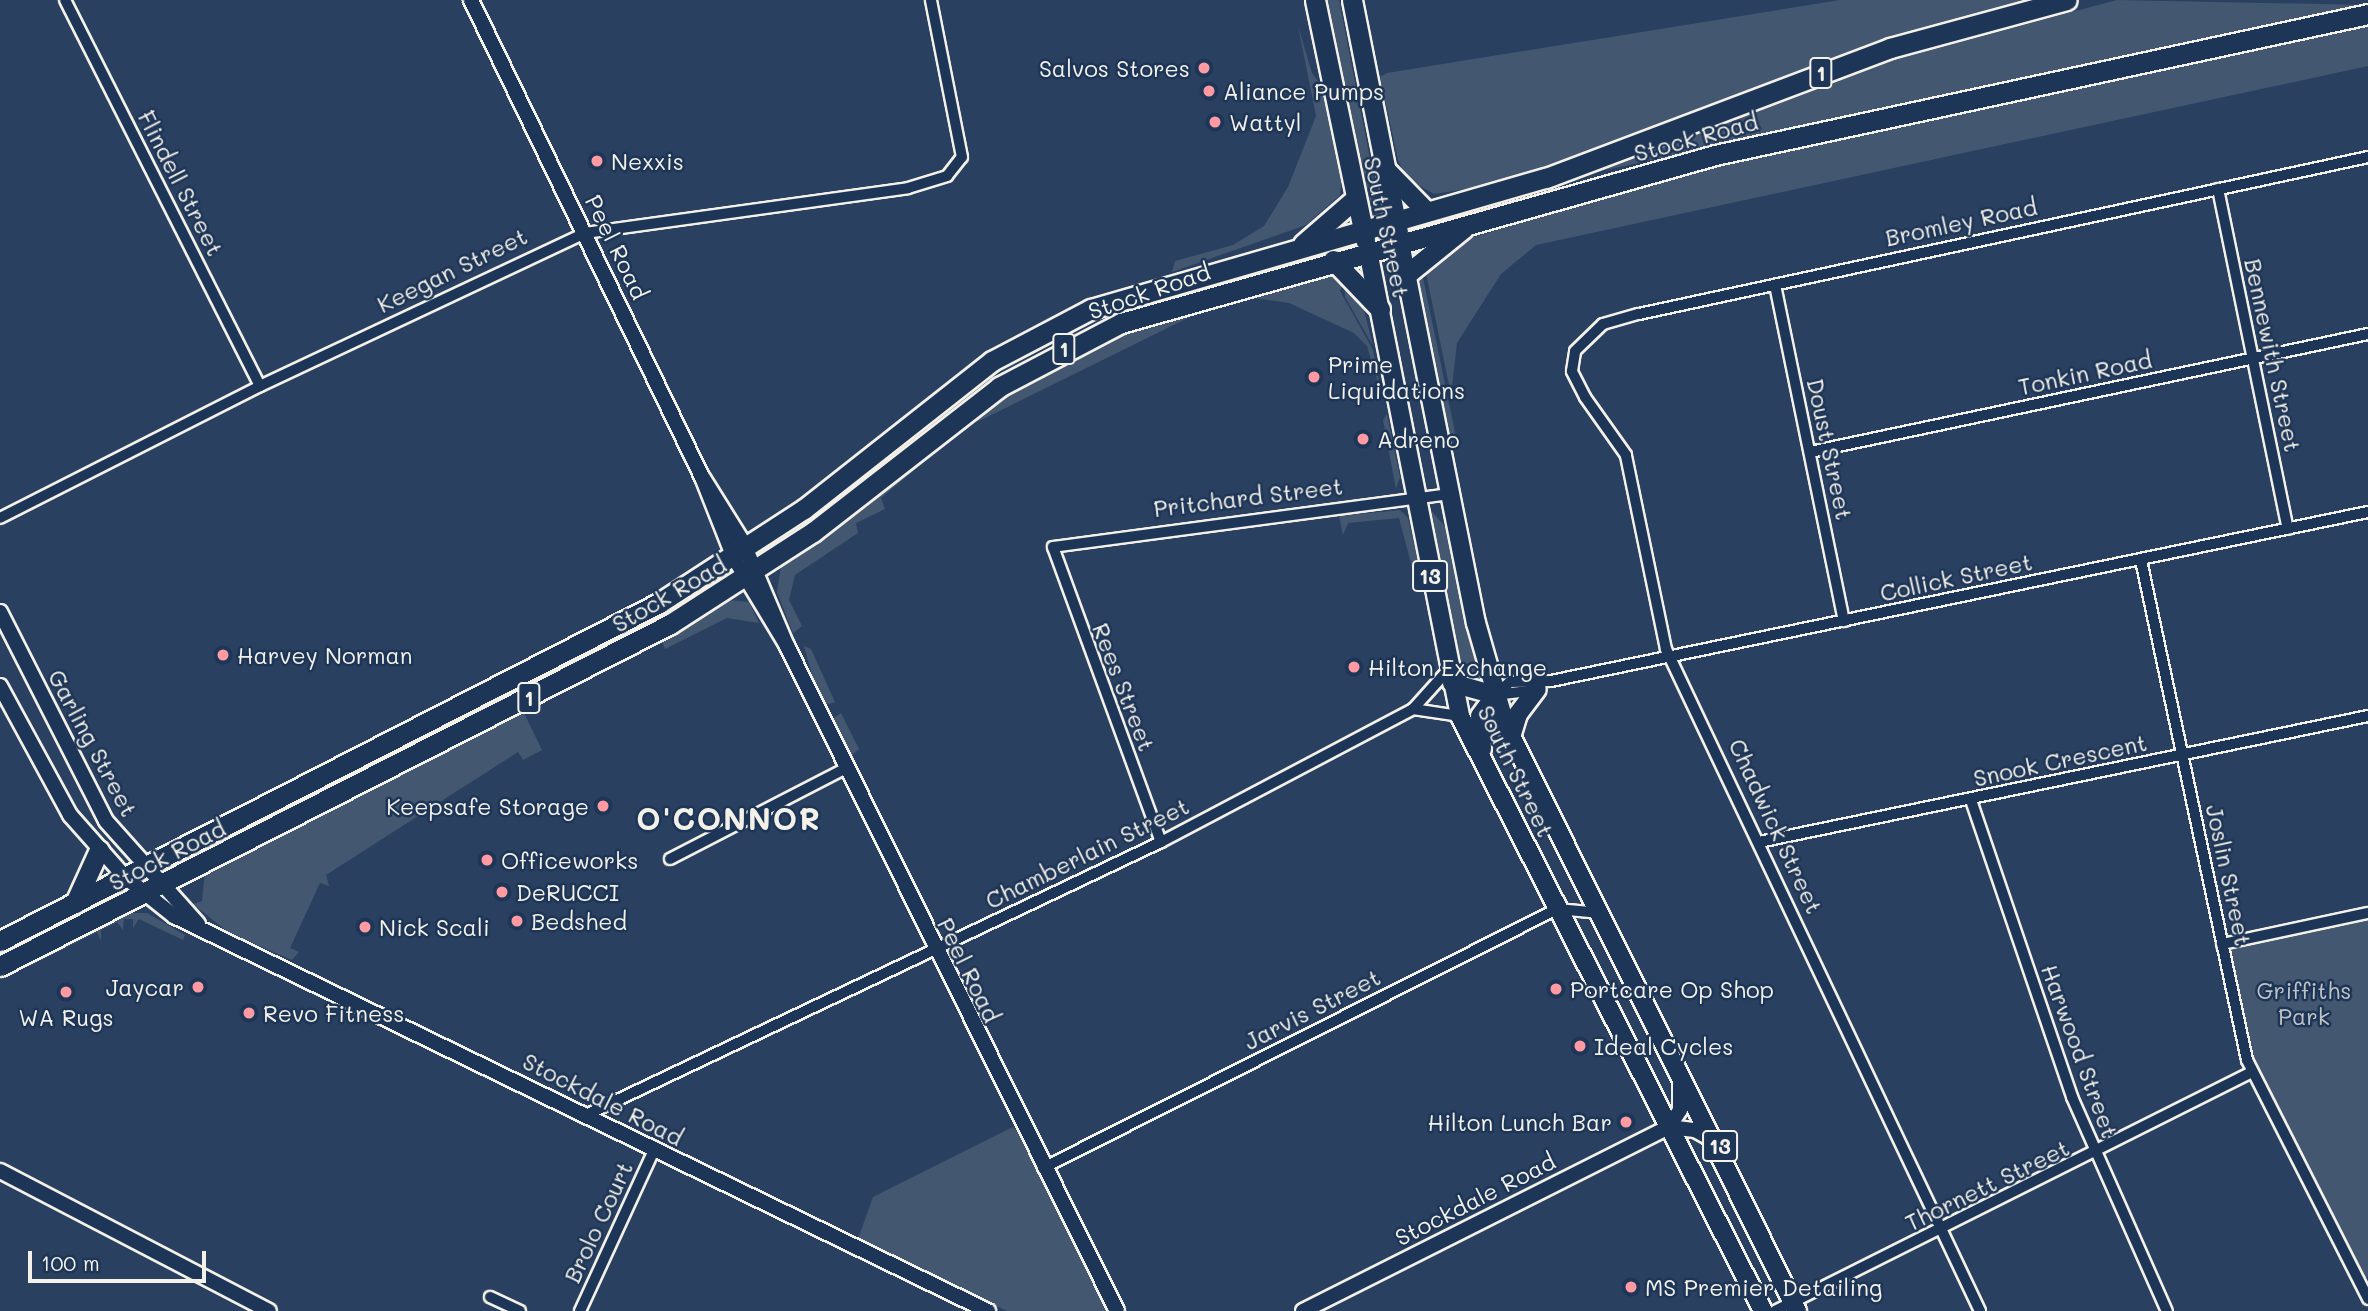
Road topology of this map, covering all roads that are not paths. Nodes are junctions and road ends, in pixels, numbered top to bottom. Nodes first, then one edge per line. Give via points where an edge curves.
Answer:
1 (65, 0) edge
2 (471, 0) edge
3 (931, 0) edge
4 (1315, 0) edge
5 (1352, 0) edge
6 (2067, 0) edge
7 (2368, 14) edge
8 (2368, 157) edge
9 (1385, 169) junction
10 (2218, 189) junction
11 (1356, 198) junction
12 (1426, 211) junction
13 (1395, 219) junction
14 (1468, 225) junction
15 (1363, 228) junction
16 (585, 233) junction
17 (1400, 243) junction
18 (1303, 244) junction
19 (1368, 251) junction
20 (1333, 260) junction
21 (1407, 274) junction
22 (1774, 285) junction
23 (1380, 309) junction
24 (2368, 334) edge
25 (1574, 351) joint
26 (2252, 359) junction
27 (260, 386) junction
28 (1810, 452) junction
29 (1450, 494) junction
30 (1415, 499) junction
31 (2368, 512) edge
32 (0, 518) edge
33 (2288, 529) junction
34 (1053, 547) joint
35 (740, 554) junction
36 (2141, 560) junction
37 (751, 575) junction
38 (0, 612) edge
39 (1844, 621) junction
40 (1673, 656) junction
41 (1450, 676) junction
42 (1544, 685) junction
43 (2, 694) edge
44 (1495, 695) junction
45 (1413, 709) junction
46 (1460, 716) junction
47 (2368, 716) edge
48 (1511, 737) junction
49 (2183, 755) junction
50 (846, 768) junction
51 (1487, 773) junction
52 (1970, 800) junction
53 (1161, 842) junction
54 (1759, 842) junction
55 (99, 850) junction
56 (670, 859) dead end
57 (134, 872) junction
58 (152, 889) junction
59 (75, 903) junction
60 (1557, 909) junction
61 (2368, 913) edge
62 (1603, 914) junction
63 (0, 941) edge
64 (2222, 944) junction
65 (934, 950) junction
66 (0, 966) edge
67 (1672, 1053) junction
68 (2252, 1072) junction
69 (586, 1115) junction
70 (1669, 1127) junction
71 (1720, 1146) junction
72 (654, 1150) junction
73 (2095, 1155) junction
74 (1043, 1168) junction
75 (0, 1171) edge
76 (1943, 1231) junction
77 (490, 1297) dead end
78 (2368, 1300) edge
79 (1795, 1307) edge
80 (269, 1311) edge
81 (520, 1311) edge
82 (580, 1311) edge
83 (988, 1311) edge
84 (1117, 1311) edge
85 (1303, 1311) edge
86 (1763, 1311) edge
87 (1776, 1311) edge
88 (1980, 1311) edge
89 (2167, 1311) edge

1 - 27 street, Flindell Street
2 - 16 street, Peel Road
3 - 16 street, Keegan Street via 962,157 957,167 908,187
4 - 11 highway, South Street / 13
5 - 9 highway, South Street / 13
6 - 12 highway, Stock Road / 1 via 1890,48 1582,166
7 - 14 highway, Stock Road / 1 via 1715,155
8 - 10 street, Bromley Road
9 - 12 highway
9 - 13 highway, South Street / 13
10 - 22 street, Bromley Road
10 - 26 street, Bennewith Street
11 - 15 highway, South Street / 13
11 - 18 highway
12 - 13 highway, Stock Road / 1
13 - 15 highway, Stock Road / 1
13 - 17 highway, South Street / 13
14 - 17 highway, Stock Road / 1
14 - 21 highway
15 - 18 highway, Stock Road / 1
15 - 19 highway, South Street / 13
16 - 27 street, Keegan Street
16 - 35 street, Peel Road
17 - 19 highway, Stock Road / 1
17 - 21 main road, South Street / 13
18 - 35 highway, Stock Road / 1 via 1121,297 1023,343 961,383
19 - 20 highway, Stock Road / 1
19 - 23 main road, South Street / 13
20 - 23 highway
20 - 37 highway, Stock Road / 1 via 1149,313 1049,357 974,404
21 - 29 main road, South Street / 13
22 - 25 street, Bromley Road via 1603,324
22 - 28 street, Doust Street
23 - 30 main road, South Street / 13
24 - 26 street, Tonkin Road
25 - 40 street, Chadwick Street via 1572,371 1626,455 1666,649
26 - 28 street, Tonkin Road
26 - 33 street, Bennewith Street
27 - 32 street, Keegan Street
28 - 39 street, Doust Street
29 - 30 street, Pritchard Street
29 - 44 main road, South Street / 13
30 - 34 street, Pritchard Street
30 - 41 main road, South Street / 13
31 - 33 street, Collick Street
33 - 36 street, Collick Street
34 - 53 street, Rees Street
35 - 37 street, Peel Road
35 - 57 highway, Stock Road / 1 via 642,612
36 - 39 street, Collick Street
36 - 49 street, Joslin Street
37 - 50 street, Peel Road
37 - 58 highway, Stock Road / 1 via 651,635
38 - 57 street, Garling Street
39 - 40 street, Collick Street
40 - 42 street, Collick Street
40 - 54 street, Chadwick Street
41 - 44 main road
41 - 45 street, Chamberlain Street
41 - 46 main road, South Street / 13
42 - 44 street, Collick Street
42 - 48 main road via 1518,714
43 - 55 street, Garling Street via 57,794
44 - 48 main road, South Street / 13
44 - 51 main road via 1479,716
45 - 46 street
45 - 53 street, Chamberlain Street
46 - 51 main road, South Street / 13
47 - 49 street, Snook Crescent
48 - 62 main road, South Street / 13
49 - 52 street, Snook Crescent
49 - 64 street, Joslin Street
50 - 56 street
50 - 65 street, Peel Road
51 - 60 main road, South Street / 13
52 - 54 street, Snook Crescent
52 - 73 street, Harwood Street
53 - 65 street, Chamberlain Street
54 - 76 street, Chadwick Street
55 - 57 street, Garling Street
55 - 59 highway
57 - 58 street, Garling Street
57 - 59 highway, Stock Road / 1
58 - 66 highway, Stock Road / 1
58 - 69 street, Stockdale Road via 173,916
59 - 63 highway, Stock Road / 1
60 - 62 street
60 - 70 main road, South Street / 13
60 - 74 street, Jarvis Street
61 - 64 street
62 - 67 main road, South Street / 13
64 - 68 street, Joslin Street
65 - 69 street, Chamberlain Street
65 - 74 street, Peel Road
67 - 70 street via 1682,1097
67 - 71 main road, South Street / 13
68 - 73 street, Thornett Street
68 - 78 street, Joslin Street
69 - 72 street, Stockdale Road
70 - 71 street via 1695,1130
70 - 85 street, Stockdale Road
70 - 86 main road, South Street / 13
71 - 79 main road, South Street / 13
72 - 82 street, Brolo Court
72 - 83 street, Stockdale Road
73 - 76 street, Thornett Street
73 - 89 street, Harwood Street
74 - 84 street, Peel Road
75 - 80 street
76 - 79 street, Thornett Street
76 - 88 street, Chadwick Street
77 - 81 street
79 - 87 street, Thornett Street

